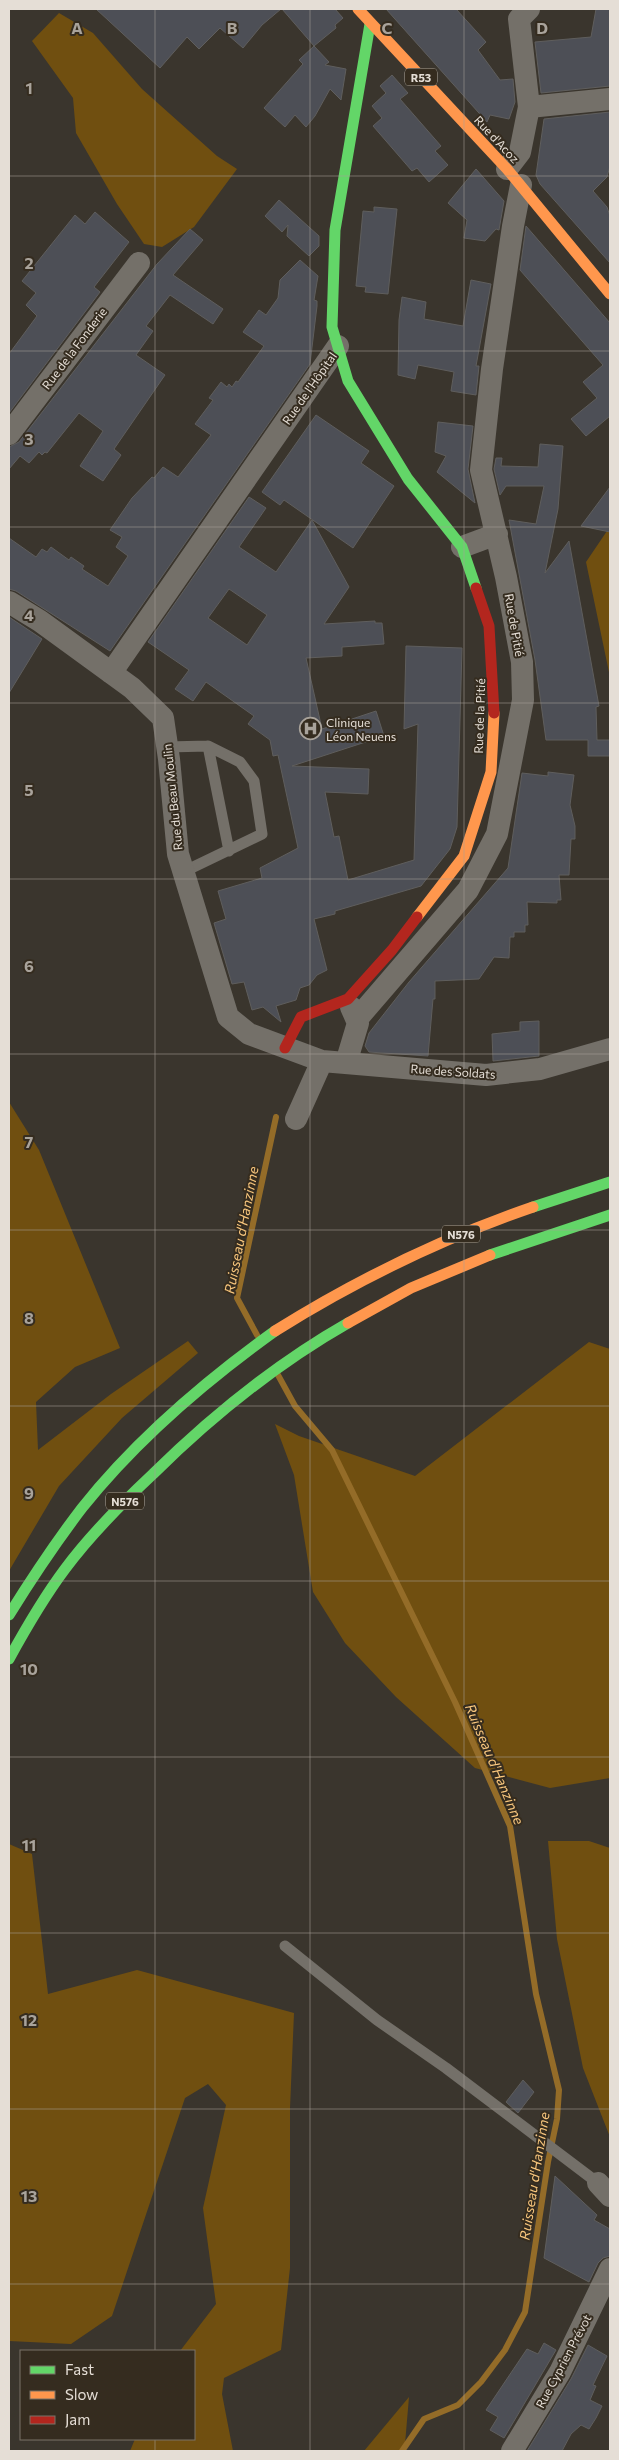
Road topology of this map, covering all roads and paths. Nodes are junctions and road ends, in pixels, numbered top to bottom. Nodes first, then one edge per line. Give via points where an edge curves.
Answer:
1 (358, 9) edge
2 (521, 12) edge
3 (370, 24) junction
4 (610, 99) edge
5 (529, 107) junction
6 (514, 177) junction
7 (138, 263) dead end
8 (610, 294) edge
9 (338, 346) junction
10 (9, 434) edge
11 (497, 534) junction
12 (462, 547) junction
13 (9, 602) edge
14 (111, 672) junction
15 (208, 746) junction
16 (168, 747) junction
17 (229, 851) junction
18 (183, 872) junction
19 (352, 1009) junction
20 (285, 1048) junction
21 (610, 1049) edge
22 (322, 1061) junction
23 (346, 1063) junction
24 (296, 1119) dead end
25 (610, 1182) edge
26 (610, 1215) edge
27 (9, 1615) edge
28 (9, 1659) edge
29 (285, 1946) dead end
30 (604, 2190) edge
31 (610, 2269) edge
32 (512, 2451) edge

1 - 3 main road, Rue d'Acoz / R53
2 - 5 street
3 - 6 main road, Rue d'Acoz / R53
3 - 9 main road, Rue de l'Hôpital via 335,230 332,327
4 - 5 street
5 - 6 street
6 - 8 main road, Rue d'Acoz / R53
6 - 11 street, Rue de Pitié via 513,226 480,470
7 - 10 street, Rue de la Fonderie
9 - 12 main road, Rue de la Pitié via 348,381 408,479
9 - 14 street, Rue de l'Hôpital
11 - 12 street
11 - 19 street, Rue de Pitié via 522,662 523,700 497,834 468,890
12 - 19 main road, Rue de la Pitié via 489,626 494,673 490,772 464,856 392,950
13 - 14 street, Rue du Beau Moulin
14 - 16 street, Rue du Beau Moulin via 163,718
15 - 16 lane
15 - 17 lane
15 - 17 lane via 240,762 254,780 262,834
16 - 18 street, Rue du Beau Moulin via 178,854
17 - 18 lane
18 - 20 street, Rue du Beau Moulin via 228,1017 249,1034
19 - 20 main road, Rue de la Pitié via 301,1017
19 - 23 street via 358,1023
20 - 22 street, Rue du Beau Moulin
21 - 23 street, Rue des Soldats via 540,1069 486,1075
22 - 23 street, Rue des Soldats
22 - 24 street
25 - 27 main road, N576 via 444,1240 389,1265 268,1335 190,1396 114,1469 64,1530
26 - 28 main road, N576 via 534,1240 412,1288 283,1362 202,1426 110,1515 55,1582
29 - 30 lane via 377,2020 539,2137
31 - 32 street, Rue Cyprien Prévot via 560,2372

